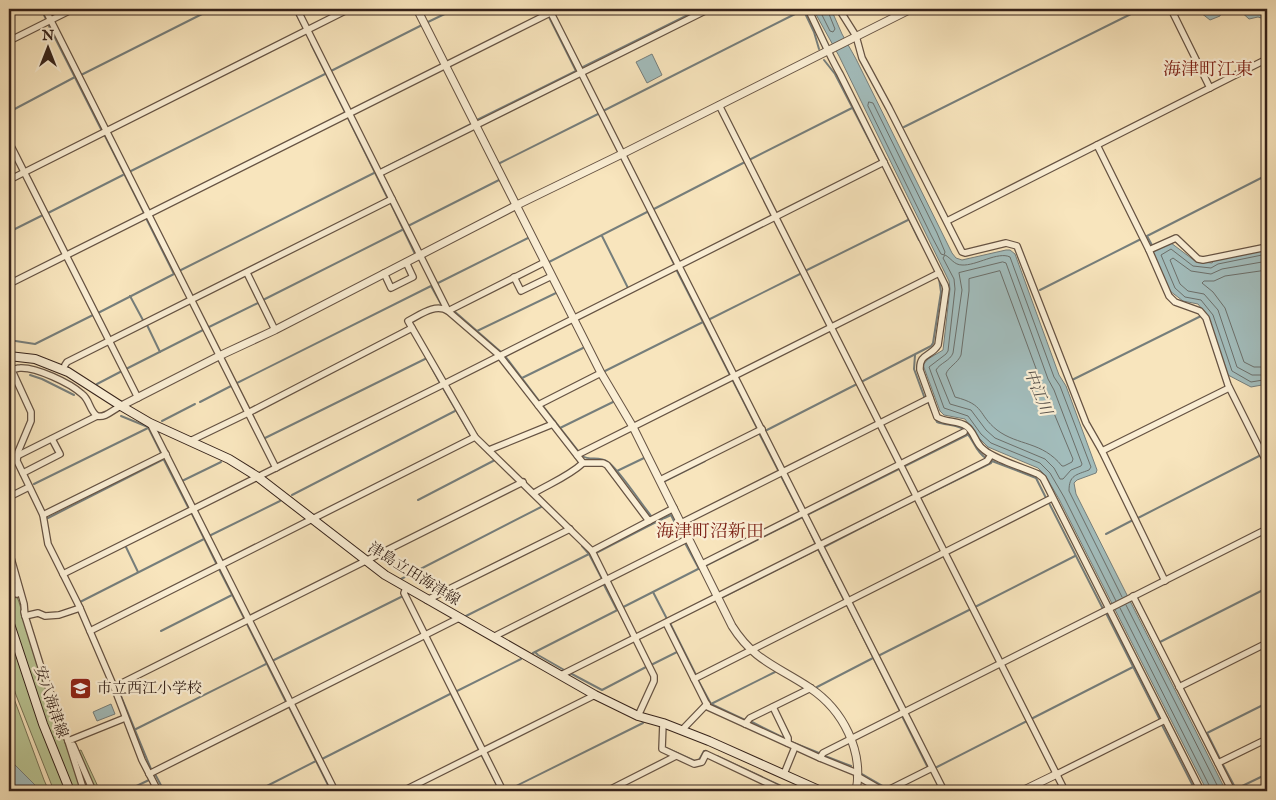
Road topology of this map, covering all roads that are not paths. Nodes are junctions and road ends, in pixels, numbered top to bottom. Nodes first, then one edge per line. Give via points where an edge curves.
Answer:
1 (45, 9) edge
2 (73, 9) edge
3 (297, 9) edge
4 (349, 9) edge
5 (417, 9) edge
6 (558, 9) edge
7 (709, 9) edge
8 (808, 9) edge
9 (839, 9) edge
10 (911, 9) edge
11 (1171, 9) edge
12 (550, 10) edge
13 (50, 20) junction
14 (307, 29) junction
15 (854, 37) junction
16 (9, 41) edge
17 (828, 50) junction
18 (1267, 59) edge
19 (445, 65) junction
20 (581, 72) junction
21 (1210, 88) junction
22 (719, 105) junction
23 (350, 113) junction
24 (476, 125) junction
25 (106, 131) junction
26 (9, 142) edge
27 (1097, 145) junction
28 (622, 154) junction
29 (884, 162) junction
30 (24, 172) junction
31 (380, 173) junction
32 (9, 180) edge
33 (392, 199) junction
34 (517, 205) junction
35 (147, 214) junction
36 (775, 216) junction
37 (947, 221) junction
38 (1267, 247) edge
39 (1152, 249) junction
40 (66, 255) junction
41 (419, 255) junction
42 (406, 262) junction
43 (545, 262) junction
44 (678, 265) junction
45 (247, 273) junction
46 (384, 273) junction
47 (939, 273) junction
48 (552, 276) junction
49 (514, 278) junction
50 (9, 284) edge
51 (191, 301) junction
52 (448, 311) junction
53 (573, 318) junction
54 (831, 327) junction
55 (412, 328) junction
56 (275, 330) junction
57 (110, 341) junction
58 (500, 355) junction
59 (12, 356) edge
60 (219, 356) junction
61 (65, 365) dead end
62 (10, 368) edge
63 (60, 372) dead end
64 (601, 374) junction
65 (734, 375) junction
66 (56, 379) junction
67 (11, 380) edge
68 (444, 383) junction
69 (1230, 388) junction
70 (138, 398) junction
71 (930, 398) junction
72 (538, 405) junction
73 (121, 406) junction
74 (248, 413) junction
75 (97, 416) junction
76 (150, 422) junction
77 (880, 423) junction
78 (553, 424) junction
79 (633, 427) junction
80 (762, 429) junction
81 (964, 432) dead end
82 (475, 437) junction
83 (52, 438) junction
84 (190, 441) junction
85 (489, 450) junction
86 (1102, 451) junction
87 (166, 454) junction
88 (577, 455) junction
89 (990, 455) junction
90 (17, 456) junction
91 (582, 463) junction
92 (1267, 463) edge
93 (901, 466) junction
94 (276, 468) junction
95 (23, 472) junction
96 (783, 472) junction
97 (258, 477) junction
98 (660, 480) junction
99 (523, 482) junction
100 (29, 487) junction
101 (534, 493) junction
102 (916, 496) junction
103 (9, 498) edge
104 (1052, 498) junction
105 (674, 508) junction
106 (192, 509) junction
107 (804, 514) junction
108 (43, 515) junction
109 (312, 519) junction
110 (649, 521) junction
111 (682, 523) junction
112 (570, 529) junction
113 (1267, 529) edge
114 (689, 538) junction
115 (820, 545) junction
116 (9, 550) edge
117 (592, 551) junction
118 (945, 552) junction
119 (366, 561) junction
120 (221, 565) junction
121 (703, 566) junction
122 (9, 573) edge
123 (62, 574) junction
124 (606, 580) junction
125 (1165, 581) junction
126 (406, 588) junction
127 (718, 597) junction
128 (1132, 597) junction
129 (427, 600) junction
130 (848, 601) junction
131 (80, 608) junction
132 (1110, 608) junction
133 (25, 616) junction
134 (459, 618) junction
135 (249, 620) junction
136 (9, 621) edge
137 (666, 623) junction
138 (90, 631) junction
139 (425, 636) junction
140 (493, 637) junction
141 (635, 639) junction
142 (1267, 643) edge
143 (750, 650) junction
144 (1001, 664) junction
145 (561, 675) junction
146 (694, 679) junction
147 (114, 687) junction
148 (1180, 687) junction
149 (811, 688) junction
150 (595, 694) junction
151 (291, 703) junction
152 (707, 704) junction
153 (772, 707) junction
154 (904, 713) junction
155 (638, 716) junction
156 (126, 718) junction
157 (1165, 720) junction
158 (663, 723) junction
159 (745, 724) junction
160 (682, 730) junction
161 (852, 739) junction
162 (1267, 739) edge
163 (69, 740) junction
164 (788, 744) junction
165 (795, 747) junction
166 (483, 751) junction
167 (676, 756) junction
168 (820, 758) junction
169 (1218, 763) junction
170 (932, 768) junction
171 (149, 774) junction
172 (784, 774) junction
173 (858, 774) junction
174 (1056, 774) junction
175 (70, 791) edge
176 (84, 791) edge
177 (93, 791) edge
178 (158, 791) edge
179 (335, 791) edge
180 (403, 791) edge
181 (504, 791) edge
182 (607, 791) edge
183 (784, 791) edge
184 (821, 791) edge
185 (856, 791) edge
186 (883, 791) edge
187 (889, 791) edge
188 (944, 791) edge
189 (1022, 791) edge
190 (1065, 791) edge
191 (1201, 791) edge
192 (1232, 791) edge

1 - 13 street
2 - 13 street
3 - 14 street
4 - 14 street
5 - 19 street
6 - 12 street
7 - 20 street
8 - 17 street
9 - 15 street
10 - 15 street
11 - 21 street
12 - 19 street
12 - 20 street
13 - 16 street
13 - 25 street
14 - 23 street
14 - 25 street
15 - 17 street
15 - 37 street
17 - 22 street
17 - 29 street
18 - 21 street
19 - 23 street
19 - 24 street
20 - 24 street
20 - 28 street
21 - 27 street
22 - 28 street
22 - 36 street
23 - 31 street
23 - 35 street
24 - 31 street
24 - 34 street
25 - 30 street
25 - 35 street
26 - 30 street
27 - 37 street
27 - 39 street
28 - 34 street
28 - 44 street
29 - 36 street
29 - 47 street
30 - 32 street
30 - 40 street
31 - 33 street
33 - 41 street
33 - 45 street
34 - 41 street
34 - 43 street
35 - 40 street
35 - 51 street
36 - 44 street
36 - 54 street
37 - 86 street via 962,252 1006,243 1017,246 1086,423
38 - 39 street via 1203,260 1176,238
39 - 69 street via 1169,296 1175,302 1200,311 1206,318
40 - 50 street
40 - 57 street
41 - 42 street
41 - 52 street
42 - 46 street
42 - 46 street via 413,277 406,281 391,288
43 - 48 street
43 - 49 street
44 - 53 street
44 - 65 street
45 - 51 street
45 - 56 street
46 - 56 street
47 - 54 street
47 - 71 street via 946,289 938,345 919,363
48 - 49 street via 521,291
48 - 53 street
49 - 52 street
51 - 57 street
51 - 60 street
52 - 55 street via 436,308 408,321
52 - 58 street
53 - 58 street
53 - 64 street
54 - 65 street
54 - 77 street
55 - 68 street
55 - 74 street
56 - 60 street
57 - 61 street
57 - 70 street
58 - 68 street
58 - 72 street
59 - 73 main road, 津島立田海津線 via 35,359 68,372
60 - 70 street
60 - 74 street
62 - 66 street via 30,369
62 - 67 street
63 - 66 street
64 - 72 street
64 - 79 street
65 - 79 street
65 - 80 street
66 - 75 street via 81,393 91,412
67 - 90 street via 22,392 32,421
68 - 82 street
68 - 94 street
69 - 86 street
69 - 92 street
70 - 73 street
71 - 77 street
71 - 89 street via 937,417 964,424
72 - 78 street
73 - 75 street via 107,416
73 - 76 main road, 津島立田海津線
74 - 84 street
74 - 94 street
75 - 83 street
76 - 84 main road, 津島立田海津線
76 - 87 street
77 - 93 street
77 - 96 street
78 - 85 street
78 - 88 street
79 - 88 street
79 - 98 street
80 - 96 street
80 - 98 street
81 - 93 street
82 - 85 street
82 - 109 street
83 - 90 street
83 - 95 street via 60,454
84 - 97 main road, 津島立田海津線 via 230,459
85 - 99 street
86 - 125 street
87 - 106 street
87 - 108 street
88 - 91 street
89 - 102 street via 987,461
89 - 104 street via 1038,474
90 - 95 street
91 - 101 street via 572,473
91 - 110 street via 603,463
93 - 102 street
93 - 107 street
94 - 97 street
95 - 100 street
96 - 107 street
96 - 111 street
97 - 106 street
97 - 109 main road, 津島立田海津線
98 - 105 street
99 - 101 street
99 - 119 street
100 - 103 street
100 - 108 street
101 - 112 street
102 - 115 street
102 - 118 street
104 - 118 street
104 - 132 street
105 - 110 street
105 - 111 street
106 - 120 street
106 - 123 street
107 - 115 street
107 - 121 street
108 - 123 street via 48,544
109 - 119 main road, 津島立田海津線
109 - 120 street
110 - 117 street
111 - 114 street
112 - 117 street
112 - 129 street
113 - 125 street
114 - 121 street
114 - 124 street
115 - 127 street
115 - 130 street
116 - 133 street
117 - 124 street
118 - 130 street
118 - 144 street
119 - 126 main road, 津島立田海津線
119 - 135 street
120 - 135 street
120 - 138 street
121 - 127 street
122 - 133 street
123 - 131 street
124 - 140 street
124 - 141 street
125 - 128 street
126 - 129 main road, 津島立田海津線
126 - 139 street via 404,594
127 - 137 street
127 - 143 street via 732,626
128 - 132 street
128 - 148 street
129 - 134 main road, 津島立田海津線
130 - 143 street
130 - 154 street
131 - 133 street via 58,615 38,613
131 - 138 street
132 - 144 street
132 - 157 street
133 - 163 street
134 - 139 street
134 - 140 main road, 津島立田海津線
135 - 147 street
135 - 151 street
136 - 175 main road, 安八海津線
137 - 141 street
137 - 146 street
138 - 147 street
139 - 151 street
139 - 166 street
140 - 145 main road, 津島立田海津線
141 - 145 street
141 - 155 street via 654,681
142 - 148 street
143 - 146 street
143 - 149 street
144 - 154 street
144 - 174 street
145 - 150 main road, 津島立田海津線
146 - 152 street
147 - 156 street
148 - 169 street
149 - 153 street
149 - 161 street via 832,708
150 - 155 main road, 津島立田海津線
150 - 166 street
151 - 171 street
151 - 179 street
152 - 159 street
152 - 160 street
153 - 159 street
153 - 164 street
154 - 161 street
154 - 170 street
155 - 158 main road, 津島立田海津線
156 - 163 street
156 - 171 street
157 - 174 street
157 - 191 street
158 - 160 main road, 津島立田海津線
158 - 167 street via 662,749
159 - 164 street
160 - 172 main road, 津島立田海津線
161 - 168 street via 823,753
161 - 173 street
162 - 169 street
163 - 176 street
163 - 177 street
164 - 165 street
165 - 168 street
165 - 172 street
166 - 180 street
166 - 181 street
167 - 182 street
167 - 183 street via 694,764 702,762 706,754
168 - 173 street
169 - 192 street
170 - 187 street
170 - 188 street
171 - 178 street
172 - 184 main road, 津島立田海津線
173 - 185 street
173 - 186 street
174 - 189 street
174 - 190 street

